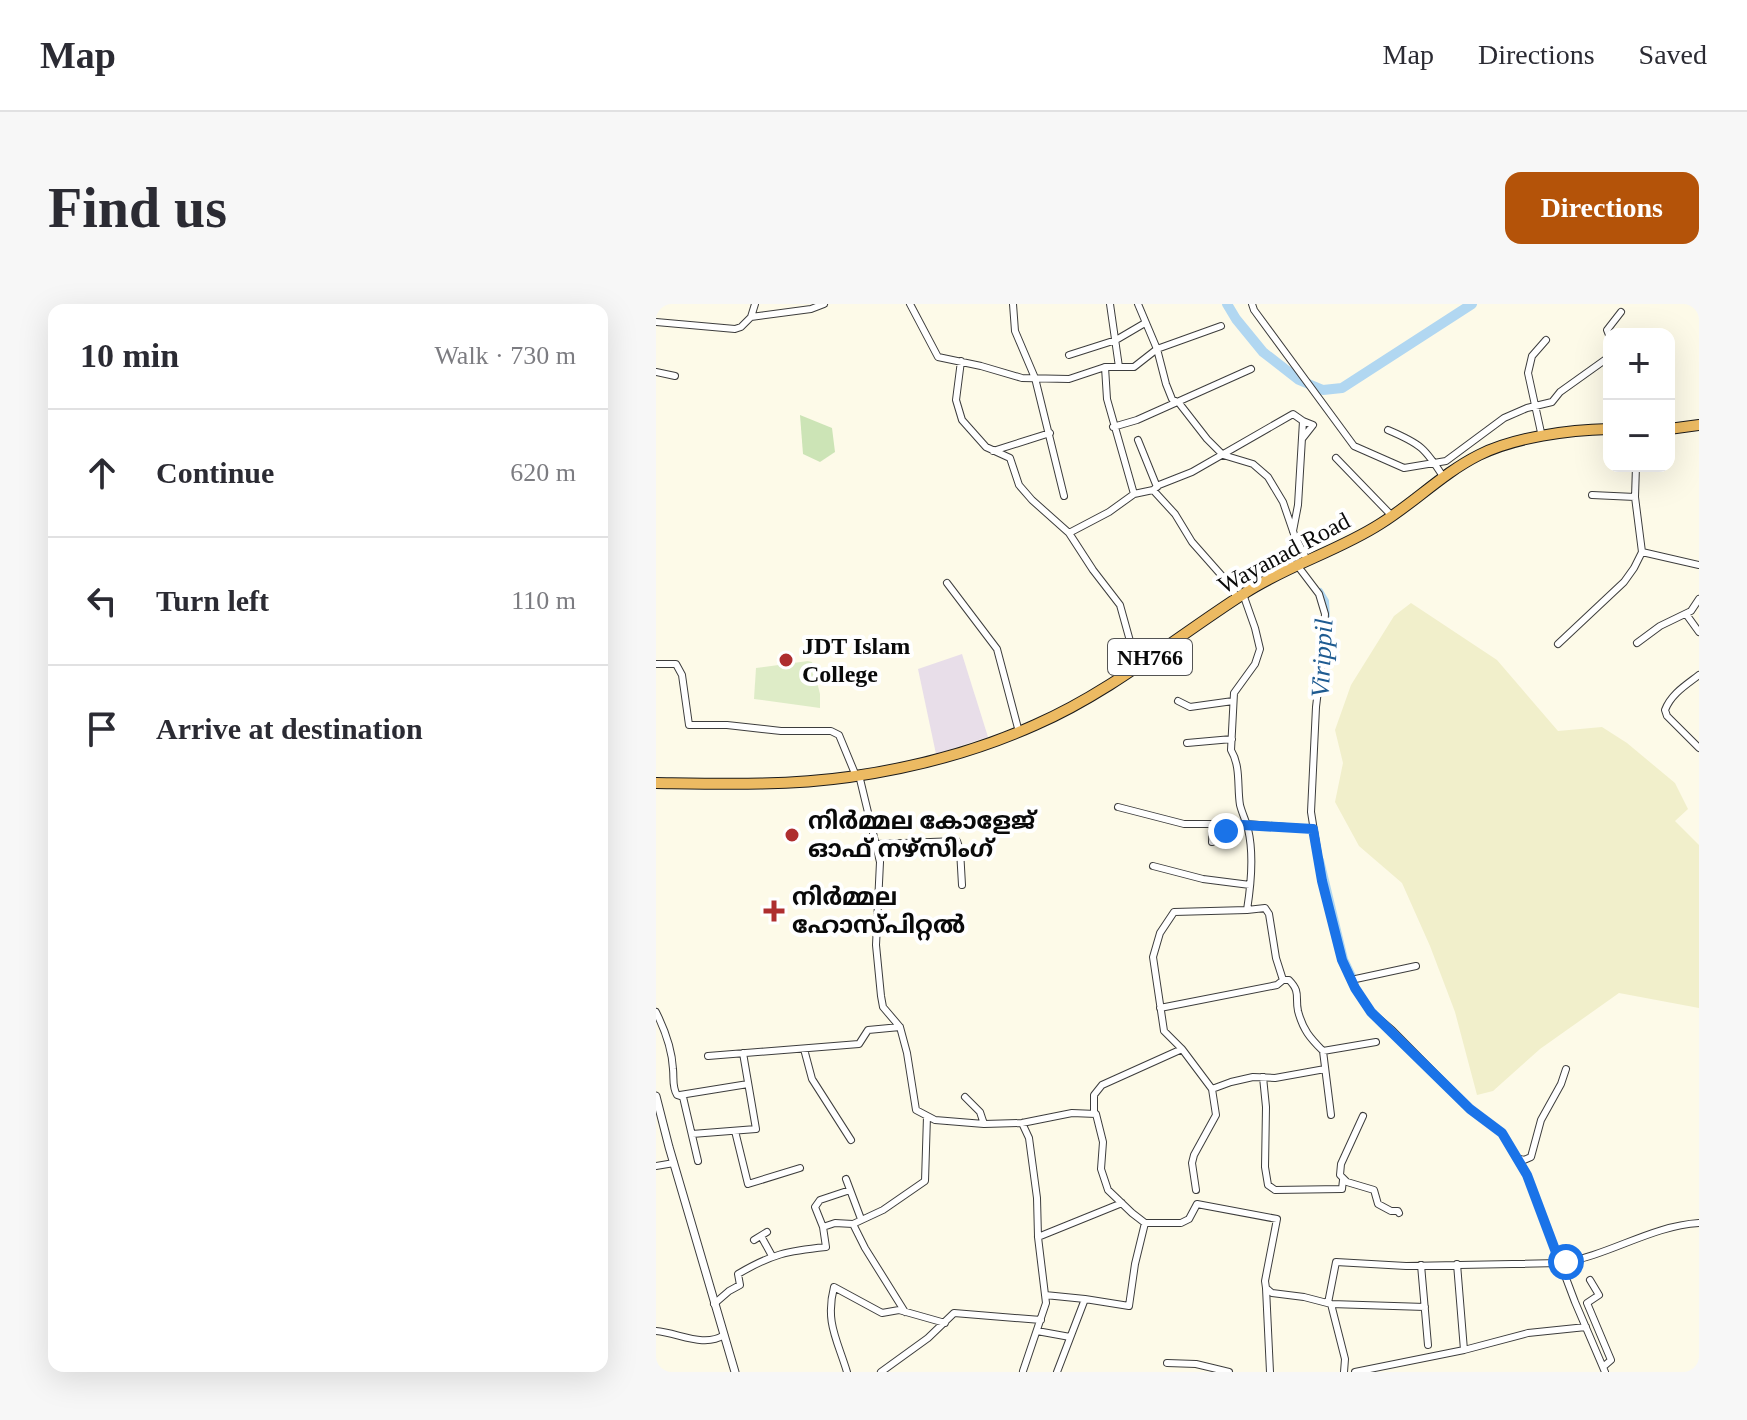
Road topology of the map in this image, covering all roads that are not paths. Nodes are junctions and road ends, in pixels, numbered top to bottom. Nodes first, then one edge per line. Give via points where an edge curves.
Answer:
1 (755, 304) edge
2 (824, 304) edge
3 (910, 304) edge
4 (1013, 304) edge
5 (1110, 304) edge
6 (1138, 304) edge
7 (1252, 304) edge
8 (1621, 312) dead end
9 (751, 317) junction
10 (656, 322) edge
11 (1145, 323) junction
12 (1221, 326) dead end
13 (1609, 328) edge
14 (1116, 340) junction
15 (1546, 340) dead end
16 (1157, 349) junction
17 (1069, 355) dead end
18 (961, 361) junction
19 (1603, 361) edge
20 (1105, 367) junction
21 (1119, 367) junction
22 (1251, 369) dead end
23 (656, 372) edge
24 (675, 376) dead end
25 (1035, 378) junction
26 (1175, 402) junction
27 (1535, 406) junction
28 (1699, 425) edge
29 (1113, 427) junction
30 (1675, 428) edge
31 (1603, 429) edge
32 (1388, 430) dead end
33 (1050, 433) junction
34 (1542, 437) junction
35 (1138, 440) dead end
36 (993, 451) junction
37 (1223, 455) junction
38 (1336, 458) dead end
39 (1434, 463) junction
40 (1636, 472) edge
41 (1444, 478) junction
42 (1155, 488) junction
43 (1134, 494) junction
44 (1592, 495) dead end
45 (1064, 496) dead end
46 (1635, 497) junction
47 (1392, 516) junction
48 (1293, 531) junction
49 (1069, 533) junction
50 (1642, 552) junction
51 (1302, 563) junction
52 (1699, 565) edge
53 (947, 583) dead end
54 (1240, 596) junction
55 (1699, 599) edge
56 (1686, 614) junction
57 (1699, 632) edge
58 (1637, 643) dead end
59 (1558, 644) dead end
60 (1146, 660) junction
61 (656, 664) edge
62 (1699, 675) edge
63 (1178, 701) dead end
64 (1233, 701) junction
65 (1019, 732) junction
66 (1232, 739) junction
67 (1187, 743) dead end
68 (1699, 748) edge
69 (858, 776) junction
70 (656, 783) edge
71 (1118, 807) dead end
72 (1213, 824) junction
73 (1246, 824) junction
74 (1313, 829) junction
75 (1212, 842) dead end
76 (877, 844) junction
77 (1153, 866) dead end
78 (962, 885) dead end
79 (1250, 885) junction
80 (1247, 910) junction
81 (1416, 966) dead end
82 (1283, 980) junction
83 (1351, 980) junction
84 (1160, 1008) junction
85 (656, 1012) edge
86 (900, 1027) junction
87 (1376, 1042) dead end
88 (804, 1049) junction
89 (1182, 1049) junction
90 (1323, 1051) junction
91 (743, 1053) junction
92 (708, 1056) dead end
93 (1325, 1069) junction
94 (1566, 1069) dead end
95 (1263, 1077) junction
96 (748, 1084) junction
97 (1212, 1089) junction
98 (677, 1095) junction
99 (656, 1096) edge
100 (965, 1097) dead end
101 (658, 1108) edge
102 (1094, 1114) junction
103 (1331, 1115) dead end
104 (927, 1116) junction
105 (1363, 1116) dead end
106 (1022, 1123) junction
107 (984, 1124) junction
108 (735, 1131) junction
109 (692, 1134) junction
110 (851, 1140) dead end
111 (1517, 1158) junction
112 (698, 1161) dead end
113 (674, 1163) junction
114 (656, 1166) edge
115 (800, 1168) dead end
116 (846, 1179) dead end
117 (1343, 1180) junction
118 (850, 1190) junction
119 (1196, 1190) dead end
120 (1122, 1203) junction
121 (1399, 1213) dead end
122 (861, 1219) junction
123 (1145, 1223) junction
124 (1699, 1223) edge
125 (853, 1224) junction
126 (823, 1227) junction
127 (761, 1236) dead end
128 (1038, 1237) junction
129 (772, 1256) junction
130 (1560, 1263) junction
131 (1457, 1264) junction
132 (1421, 1265) junction
133 (1590, 1280) dead end
134 (1266, 1288) junction
135 (1045, 1295) junction
136 (1085, 1299) junction
137 (1330, 1303) junction
138 (714, 1304) junction
139 (1425, 1307) junction
140 (905, 1312) junction
141 (1041, 1320) junction
142 (945, 1323) junction
143 (1586, 1327) junction
144 (656, 1331) edge
145 (1037, 1331) junction
146 (724, 1335) junction
147 (1070, 1337) junction
148 (1428, 1345) dead end
149 (1464, 1350) junction
150 (1167, 1363) dead end
151 (892, 1369) edge
152 (1604, 1369) edge
153 (1023, 1371) edge
154 (735, 1372) edge
155 (847, 1372) edge
156 (881, 1372) edge
157 (1057, 1372) edge
158 (1229, 1372) edge
159 (1270, 1372) edge
160 (1344, 1372) edge
161 (1355, 1372) edge

1 - 9 street
2 - 9 street
3 - 18 street via 938,357
4 - 25 street via 1015,331
5 - 14 street
6 - 11 street
7 - 39 street via 1354,446 1404,468
8 - 13 street
9 - 10 street via 735,329
11 - 14 street
11 - 16 street
12 - 16 street
14 - 17 street
14 - 21 street
15 - 27 street via 1532,356 1528,373
16 - 21 street via 1134,367
16 - 26 street
18 - 25 street
18 - 36 street via 956,400 962,420
19 - 27 street via 1552,402
20 - 21 street
20 - 25 street via 1069,379
20 - 29 street
22 - 26 street
23 - 24 street
25 - 33 street
26 - 29 street
26 - 37 street
27 - 34 street
27 - 39 street via 1504,418 1446,461
28 - 30 highway
29 - 43 street
31 - 34 highway, Wayanad Road / NH766
32 - 39 street via 1416,442
33 - 36 street
33 - 45 street
34 - 41 highway, Wayanad Road / NH766 via 1479,455
35 - 42 street
36 - 49 street via 1010,458 1019,485
37 - 42 street
37 - 48 street via 1253,464 1268,477
37 - 48 street via 1293,414 1303,421
38 - 47 street
39 - 41 street
40 - 46 street
41 - 47 highway, Wayanad Road / NH766
42 - 43 street
42 - 54 street via 1192,542
43 - 49 street
44 - 46 street
46 - 50 street
47 - 51 highway, Wayanad Road / NH766
48 - 51 street
49 - 60 street via 1120,605 1130,641
50 - 52 street
50 - 59 street via 1624,582
51 - 54 highway, Wayanad Road / NH766
51 - 74 street via 1325,614 1314,729
53 - 65 street via 997,649
54 - 60 highway, Wayanad Road / NH766
54 - 64 street via 1260,649
55 - 56 street
56 - 57 street
56 - 58 street
60 - 65 highway, Wayanad Road / NH766
61 - 69 street via 676,664 682,675 689,725 831,731 839,735
62 - 68 street via 1665,710
63 - 64 street via 1190,707
64 - 66 street
65 - 69 highway, Wayanad Road / NH766 via 959,753
66 - 67 street
66 - 73 street
69 - 70 highway, Wayanad Road / NH766
69 - 76 street
71 - 72 street via 1184,824
72 - 73 street
72 - 75 street
73 - 74 street
73 - 79 street
74 - 83 street via 1336,939
76 - 78 street via 957,841
76 - 86 street via 881,996 883,1007
77 - 79 street
79 - 80 street
80 - 82 street via 1265,908 1269,914
80 - 84 street via 1174,912 1153,957
81 - 83 street
82 - 84 street
82 - 90 street via 1295,985 1306,1031
83 - 111 street via 1371,1012 1470,1109 1502,1133
84 - 89 street via 1164,1031
85 - 98 street via 668,1040
86 - 88 street via 868,1030 859,1044
86 - 104 street via 916,1110
87 - 90 street
88 - 91 street
88 - 110 street via 812,1079
89 - 97 street
89 - 102 street via 1102,1085 1094,1095
90 - 93 street
91 - 92 street
91 - 96 street
93 - 95 street
93 - 103 street
94 - 111 street via 1541,1120 1531,1157
95 - 97 street
95 - 117 street via 1268,1185 1275,1190 1342,1189
96 - 98 street
96 - 108 street via 756,1129
97 - 119 street via 1216,1115 1192,1163
98 - 109 street via 683,1097
99 - 101 street
100 - 107 street
101 - 113 street
102 - 106 street
102 - 120 street via 1103,1142 1101,1169 1108,1190
104 - 107 street
104 - 122 street via 925,1181
105 - 117 street via 1341,1164
106 - 107 street
106 - 128 street via 1029,1138
108 - 109 street
108 - 115 street via 748,1184
109 - 112 street
111 - 130 street
113 - 114 street
113 - 138 street
116 - 118 street
117 - 121 street via 1374,1190 1378,1204
118 - 122 street
118 - 126 street via 820,1200 815,1207
120 - 123 street
120 - 128 street
122 - 125 street
123 - 134 street via 1181,1223 1197,1204 1277,1219
123 - 136 street via 1129,1306
124 - 130 street via 1663,1228
125 - 126 street
125 - 140 street
126 - 129 street via 826,1247
127 - 129 street
128 - 135 street
129 - 138 street via 738,1274 740,1285
130 - 131 street
130 - 143 street
131 - 132 street
131 - 149 street
132 - 137 street via 1336,1262
132 - 139 street
133 - 152 street via 1599,1295 1587,1303 1611,1360
134 - 137 street via 1282,1296
134 - 159 street
135 - 136 street
135 - 141 street
136 - 147 street
137 - 139 street
137 - 160 street
138 - 146 street
139 - 148 street
140 - 142 street
140 - 155 street via 882,1313 834,1287 830,1325
141 - 142 street via 954,1313
141 - 145 street
142 - 151 street
143 - 149 street via 1528,1333
143 - 152 street
144 - 146 street via 704,1341
145 - 147 street
145 - 153 street
146 - 154 street
147 - 157 street
149 - 161 street
150 - 158 street
151 - 156 street

